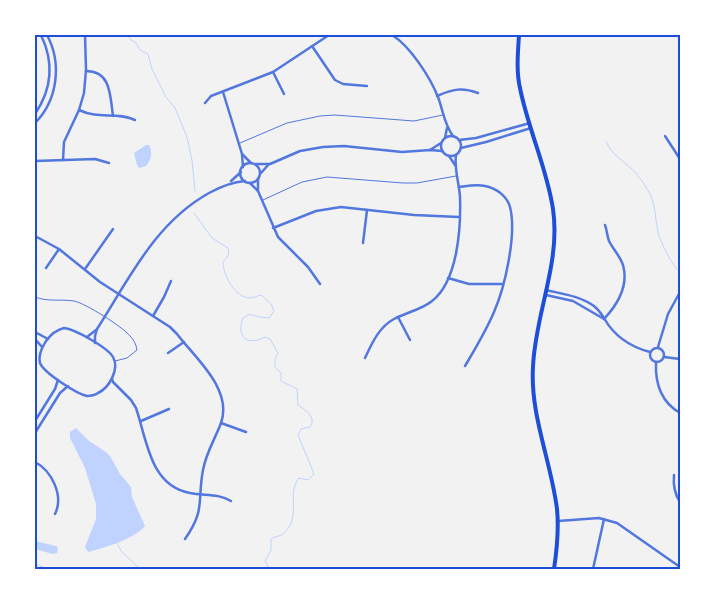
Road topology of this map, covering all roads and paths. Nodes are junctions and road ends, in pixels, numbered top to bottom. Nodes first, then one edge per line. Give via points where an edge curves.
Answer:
1 (41, 35) edge
2 (47, 35) edge
3 (85, 35) edge
4 (329, 35) edge
5 (519, 35) edge
6 (394, 36) edge
7 (312, 46) junction
8 (86, 71) junction
9 (273, 72) junction
10 (367, 86) dead end
11 (223, 92) junction
12 (478, 93) dead end
13 (284, 94) dead end
14 (437, 96) junction
15 (205, 103) dead end
16 (79, 110) junction
17 (35, 114) edge
18 (443, 115) junction
19 (113, 116) junction
20 (135, 120) dead end
21 (35, 123) edge
22 (530, 123) junction
23 (447, 128) junction
24 (531, 128) junction
25 (453, 136) junction
26 (664, 136) dead end
27 (445, 138) junction
28 (459, 140) junction
29 (239, 143) junction
30 (441, 143) junction
31 (461, 148) junction
32 (430, 150) junction
33 (442, 151) junction
34 (242, 154) junction
35 (456, 155) junction
36 (449, 156) junction
37 (680, 159) edge
38 (62, 160) junction
39 (35, 161) edge
40 (251, 163) junction
41 (109, 164) dead end
42 (256, 164) junction
43 (270, 164) junction
44 (455, 165) junction
45 (243, 167) junction
46 (241, 172) junction
47 (260, 174) junction
48 (457, 176) junction
49 (258, 179) junction
50 (244, 181) junction
51 (230, 183) junction
52 (250, 183) junction
53 (459, 187) junction
54 (258, 191) junction
55 (262, 201) junction
56 (367, 210) junction
57 (459, 217) junction
58 (605, 225) dead end
59 (273, 228) junction
60 (113, 229) dead end
61 (35, 236) edge
62 (363, 243) dead end
63 (59, 248) junction
64 (46, 268) dead end
65 (85, 269) junction
66 (448, 278) junction
67 (171, 281) dead end
68 (320, 284) dead end
69 (504, 284) junction
70 (546, 292) junction
71 (680, 292) edge
72 (119, 294) junction
73 (35, 297) edge
74 (153, 316) junction
75 (398, 317) junction
76 (105, 318) junction
77 (604, 319) junction
78 (97, 329) junction
79 (35, 332) edge
80 (86, 337) junction
81 (48, 338) junction
82 (35, 339) edge
83 (410, 340) dead end
84 (184, 342) junction
85 (95, 343) junction
86 (42, 347) junction
87 (658, 347) junction
88 (650, 352) junction
89 (168, 353) dead end
90 (365, 358) dead end
91 (664, 358) junction
92 (680, 360) edge
93 (115, 362) junction
94 (656, 362) junction
95 (465, 366) dead end
96 (112, 378) junction
97 (58, 380) junction
98 (68, 386) junction
99 (106, 387) junction
100 (117, 387) junction
101 (169, 409) dead end
102 (680, 413) edge
103 (35, 421) edge
104 (141, 421) junction
105 (220, 423) junction
106 (246, 432) dead end
107 (35, 433) edge
108 (35, 462) edge
109 (674, 475) dead end
110 (201, 495) junction
111 (231, 502) dead end
112 (680, 502) edge
113 (55, 514) dead end
114 (604, 519) junction
115 (558, 521) junction
116 (184, 539) dead end
117 (680, 567) edge
118 (554, 569) edge
119 (593, 569) edge

1 - 17 street via 49,58 49,82
2 - 21 street via 55,57 55,84 46,109
3 - 8 street
4 - 7 street
5 - 22 main road via 518,77
6 - 14 street via 419,64
7 - 9 street
7 - 10 street via 336,80 343,84
8 - 16 street
8 - 19 street via 98,72 105,79
9 - 11 street
9 - 13 street
11 - 15 street via 211,96
11 - 29 street
12 - 14 street via 458,88
14 - 18 street
16 - 19 street via 93,116
16 - 38 street via 64,142
18 - 23 street
18 - 29 lane via 414,121 335,115 304,118
19 - 20 street
22 - 24 main road
22 - 28 street
23 - 25 street
23 - 27 street
24 - 31 street
24 - 70 main road via 555,223
25 - 27 street
25 - 28 street
26 - 37 street
27 - 30 street
28 - 31 street
29 - 34 street
30 - 32 street
30 - 33 street
31 - 35 street
32 - 33 street
32 - 43 street via 402,152 323,147 300,151
33 - 36 street
34 - 40 street
34 - 45 street
35 - 36 street
35 - 44 street
36 - 44 street
38 - 39 street
38 - 41 street via 95,160
40 - 42 street
40 - 45 street
42 - 43 street
42 - 47 street
43 - 47 street
44 - 48 street
45 - 46 street
46 - 50 street
46 - 51 street
47 - 49 street
48 - 53 street
48 - 55 lane via 417,183 327,177 302,182
49 - 52 street
49 - 54 street
50 - 51 street
50 - 52 street
51 - 72 street via 198,200 170,223 146,251
52 - 54 street
53 - 57 street
53 - 69 street via 487,186 501,194 508,203 512,230
54 - 55 street
55 - 59 street
56 - 57 street
56 - 59 street via 329,208
56 - 62 street
57 - 66 street
58 - 77 street via 622,263 624,282 616,304
59 - 68 street
60 - 65 street
61 - 63 street
63 - 64 street
63 - 65 street
65 - 72 street
66 - 69 street via 469,284
66 - 75 street via 446,286 433,301
67 - 74 street
69 - 95 street via 490,321
70 - 77 street via 575,302
70 - 77 street via 581,298 601,312
70 - 115 main road via 534,355 533,388
71 - 87 street via 668,314
72 - 74 street
72 - 76 street
73 - 76 lane via 74,301
74 - 84 street via 170,326
75 - 83 street
75 - 90 street via 378,334
76 - 78 street
76 - 93 lane via 129,334 137,350
77 - 88 street via 629,344
78 - 80 street
78 - 85 street
79 - 81 street
80 - 81 street via 64,328
80 - 85 street
81 - 86 street
82 - 86 street
84 - 89 street
84 - 105 street via 216,384 223,407
85 - 93 street via 110,353
86 - 97 street via 41,364
87 - 88 street
87 - 91 street via 663,350
88 - 94 street via 650,358
91 - 92 street
91 - 94 street
93 - 96 street
94 - 102 street via 660,392 666,402
96 - 99 street
96 - 100 street
97 - 98 street
97 - 103 street
98 - 99 street via 88,396 96,395
98 - 107 street via 60,393
99 - 100 street
100 - 104 street via 131,400
101 - 104 street
104 - 110 street via 158,473 174,488
105 - 106 street
105 - 110 street via 204,464
108 - 113 street via 54,484 59,500
109 - 112 street via 676,496
110 - 111 street via 224,497
110 - 116 street via 198,516
114 - 115 street
114 - 117 street via 617,523
114 - 119 street
115 - 118 main road

